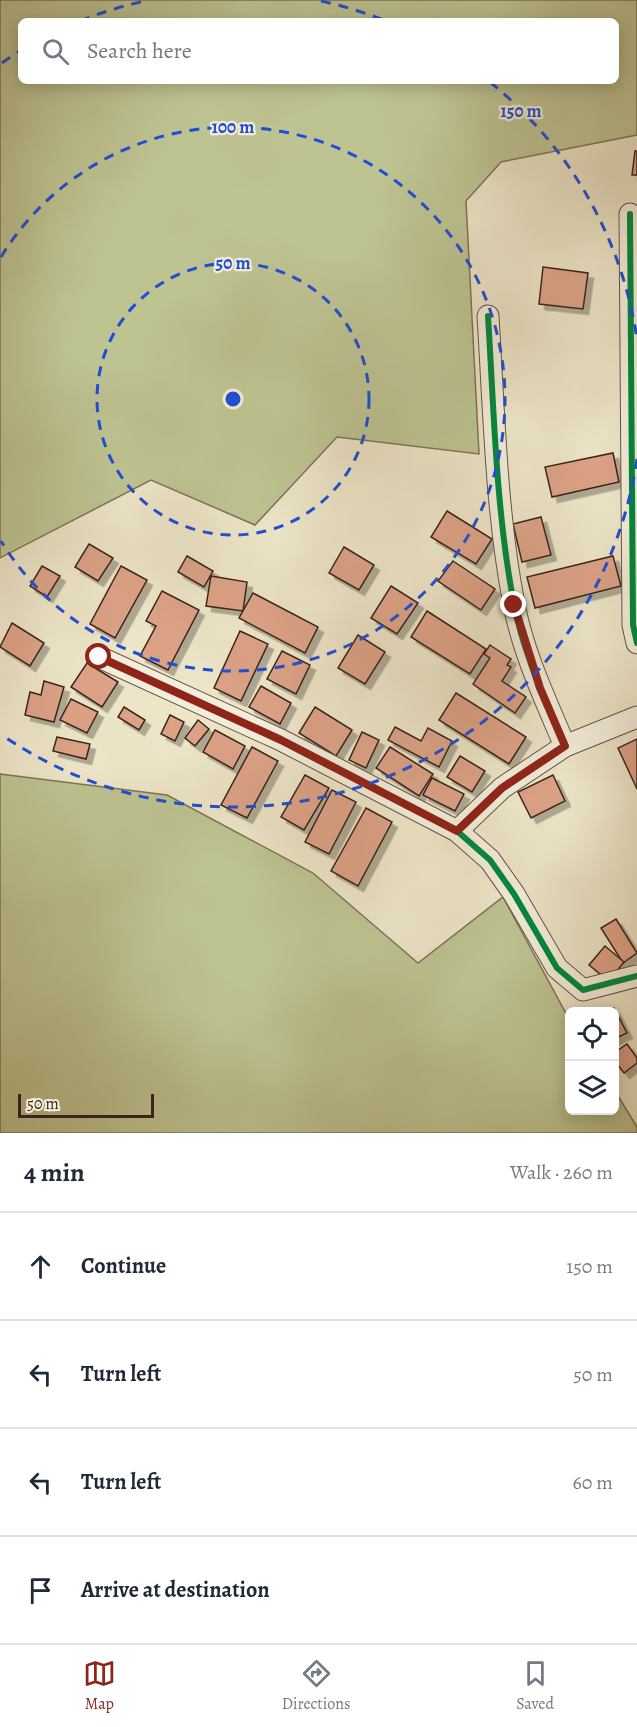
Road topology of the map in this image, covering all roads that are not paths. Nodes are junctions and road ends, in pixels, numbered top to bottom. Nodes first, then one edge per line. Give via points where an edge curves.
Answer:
1 (630, 214) dead end
2 (488, 316) dead end
3 (635, 509) edge
4 (637, 643) edge
5 (99, 657) dead end
6 (637, 717) edge
7 (565, 746) junction
8 (457, 831) junction
9 (637, 975) edge

1 - 3 street
2 - 7 street via 498,476 514,605 540,688
3 - 4 street via 633,625
5 - 8 street via 281,740
6 - 7 street
7 - 8 street via 502,788
8 - 9 street via 490,860 557,968 582,990

